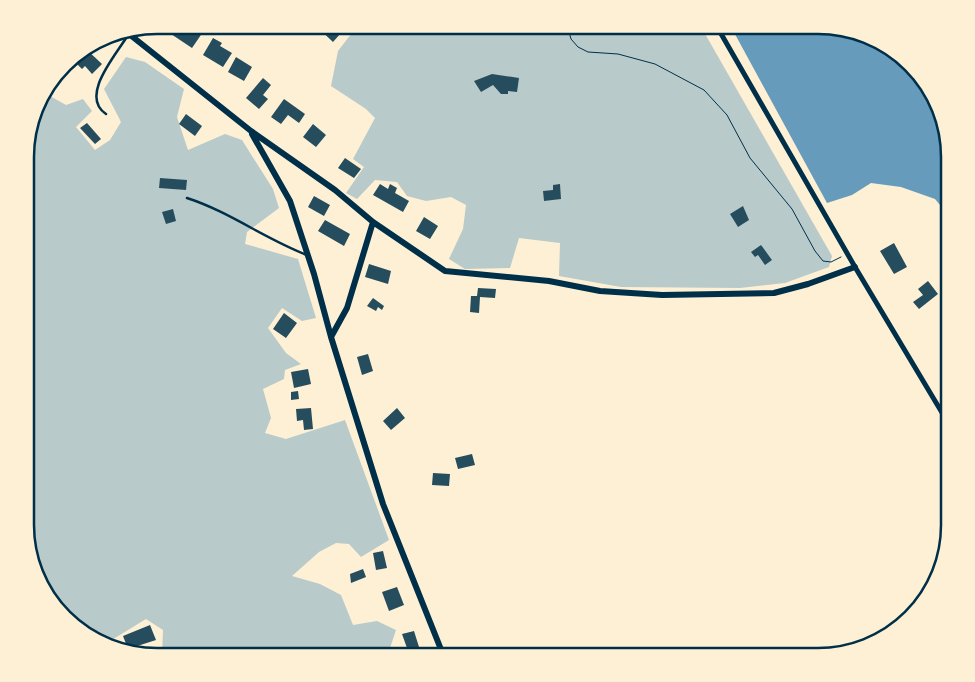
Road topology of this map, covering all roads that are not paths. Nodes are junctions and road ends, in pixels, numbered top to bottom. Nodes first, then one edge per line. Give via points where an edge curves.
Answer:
1 (721, 34) edge
2 (133, 37) edge
3 (123, 38) edge
4 (106, 114) dead end
5 (251, 131) junction
6 (187, 198) dead end
7 (372, 222) junction
8 (308, 256) junction
9 (855, 267) junction
10 (331, 337) junction
11 (941, 411) edge
12 (440, 648) edge

1 - 9 street
2 - 5 street
3 - 4 lane via 97,86 95,100 98,109
5 - 7 street via 335,190
5 - 8 street via 290,201
6 - 8 lane via 219,210
7 - 9 street via 445,271 548,281 600,290 662,295 774,293
7 - 10 street via 347,308
8 - 10 street
9 - 11 street
10 - 12 street via 383,504

